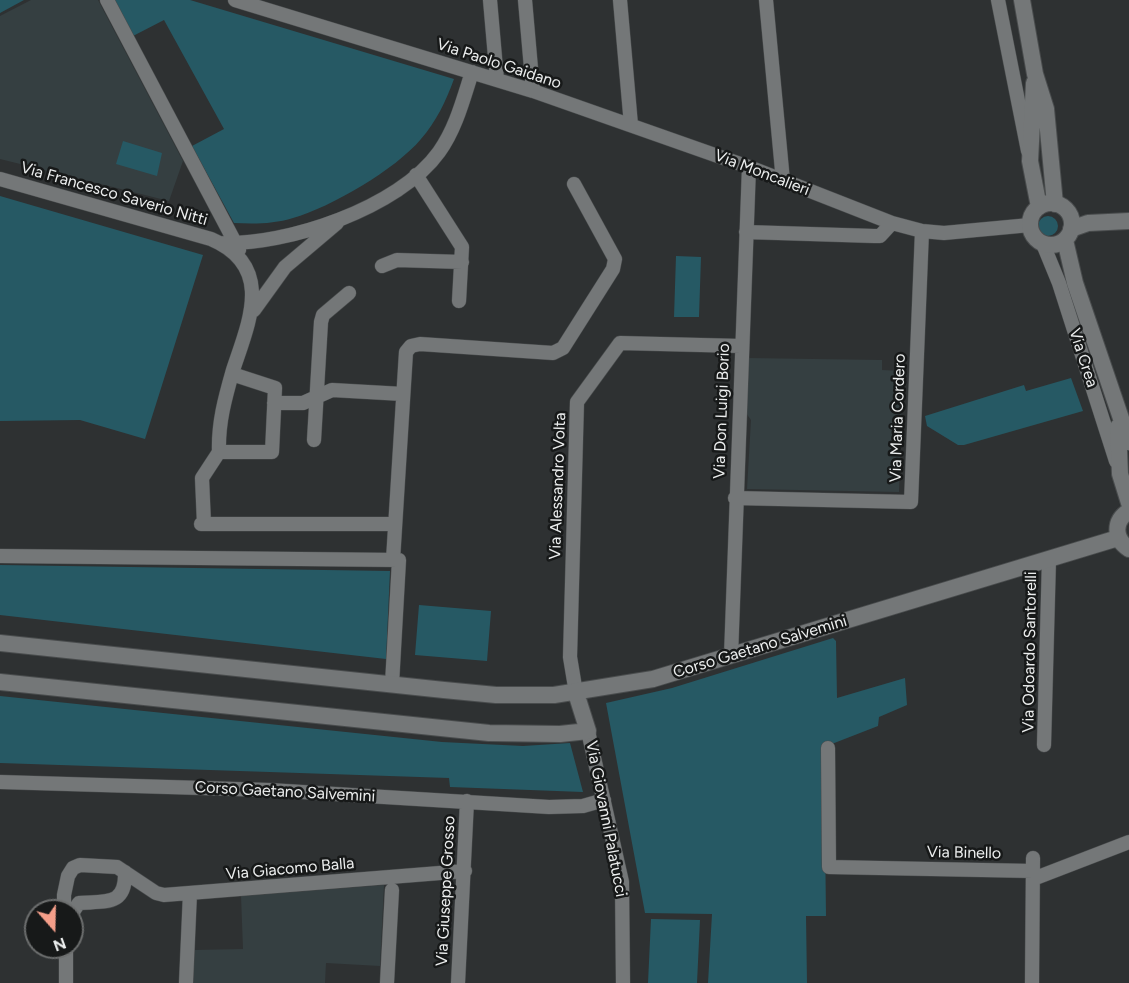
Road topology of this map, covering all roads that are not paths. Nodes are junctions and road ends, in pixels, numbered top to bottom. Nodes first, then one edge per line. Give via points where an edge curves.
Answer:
1 (107, 0) edge
2 (235, 0) edge
3 (490, 0) edge
4 (525, 0) edge
5 (620, 0) edge
6 (766, 0) edge
7 (998, 0) edge
8 (1022, 0) edge
9 (472, 72) junction
10 (1035, 74) junction
11 (497, 80) junction
12 (533, 91) junction
13 (631, 125) junction
14 (1030, 161) junction
15 (749, 167) junction
16 (416, 175) junction
17 (0, 179) edge
18 (783, 181) junction
19 (574, 184) dead end
20 (1047, 205) junction
21 (346, 216) junction
22 (1129, 221) edge
23 (892, 223) junction
24 (1030, 225) junction
25 (922, 231) junction
26 (746, 232) junction
27 (1060, 235) junction
28 (219, 243) junction
29 (237, 244) junction
30 (462, 262) junction
31 (382, 266) dead end
32 (246, 269) junction
33 (349, 293) dead end
34 (459, 301) dead end
35 (253, 312) junction
36 (741, 346) junction
37 (232, 374) junction
38 (403, 394) junction
39 (317, 397) junction
40 (274, 403) junction
41 (1115, 409) junction
42 (314, 440) dead end
43 (1129, 442) edge
44 (219, 452) junction
45 (1120, 474) junction
46 (735, 498) junction
47 (1129, 503) edge
48 (1129, 511) edge
49 (394, 524) junction
50 (1124, 543) edge
51 (0, 556) edge
52 (1049, 559) junction
53 (393, 560) junction
54 (0, 643) edge
55 (730, 656) junction
56 (0, 682) edge
57 (392, 684) junction
58 (576, 693) junction
59 (588, 731) junction
60 (1044, 746) dead end
61 (828, 748) dead end
62 (0, 782) edge
63 (604, 800) junction
64 (466, 801) junction
65 (1129, 842) edge
66 (1033, 869) junction
67 (465, 871) junction
68 (124, 872) junction
69 (392, 890) dead end
70 (190, 893) junction
71 (64, 899) edge
72 (84, 903) edge
73 (66, 959) edge
74 (66, 983) edge
75 (186, 983) edge
76 (387, 983) edge
77 (458, 983) edge
78 (623, 983) edge
79 (1032, 983) edge

1 - 29 street
2 - 9 street, Via Paolo Gaidano
3 - 11 street
4 - 12 street
5 - 13 street
6 - 18 street
7 - 14 street
8 - 10 street
9 - 11 street, Via Paolo Gaidano
9 - 16 street, Via Francesco Saverio Nitti via 449,136 438,154
10 - 14 street
10 - 20 street via 1046,109
11 - 12 street, Via Paolo Gaidano
12 - 13 street, Via Paolo Gaidano
13 - 15 street, Via Moncalieri
14 - 20 street via 1032,181
15 - 18 street, Via Moncalieri
15 - 26 street, Via Don Luigi Borio
16 - 21 street, Via Francesco Saverio Nitti
16 - 30 street via 462,247
17 - 28 street, Via Francesco Saverio Nitti
18 - 23 street, Via Moncalieri
19 - 38 street via 615,259 613,269 563,348 553,353 411,346 406,352
20 - 24 street via 1031,218
20 - 27 street
21 - 29 street, Via Francesco Saverio Nitti via 296,233
21 - 35 street, Via Francesco Saverio Nitti via 297,255
22 - 27 street via 1088,224
23 - 25 street, Via Moncalieri
23 - 26 street via 880,236
24 - 25 street, Via Moncalieri
24 - 27 street via 1034,236
25 - 46 street, Via Maria Cordero via 911,502
26 - 36 street, Via Don Luigi Borio
27 - 41 street, Via Crea
27 - 45 street, Via Crea via 1059,283
28 - 29 street, Via Francesco Saverio Nitti
28 - 32 street, Via Francesco Saverio Nitti
29 - 32 street
30 - 31 street via 396,260
30 - 34 street
32 - 35 street, Via Francesco Saverio Nitti
33 - 39 street via 323,315
35 - 37 street, Via Francesco Saverio Nitti
36 - 46 street, Via Don Luigi Borio
36 - 58 street, Via Alessandro Volta via 620,343 577,402 570,657
37 - 40 street via 275,388
37 - 44 street, Via Francesco Saverio Nitti via 219,427
38 - 39 street via 332,390
38 - 49 street
39 - 40 street via 303,403
39 - 42 street
40 - 44 street via 272,452
41 - 43 street, Via Crea
41 - 45 street, Via Crea
44 - 49 street via 202,478 202,524
45 - 47 street, Via Crea
46 - 55 street, Via Don Luigi Borio
48 - 50 street via 1118,524
49 - 53 street
50 - 52 street, Corso Gaetano Salvemini
51 - 53 street
52 - 55 street, Corso Gaetano Salvemini
52 - 60 street, Via Odoardo Santorelli
53 - 57 street via 399,560
54 - 57 street, Corso Gaetano Salvemini
55 - 58 street, Corso Gaetano Salvemini via 653,679
56 - 59 street via 489,733
57 - 58 street, Corso Gaetano Salvemini via 496,695
58 - 59 street, Via Giovanni Palatucci
59 - 63 street, Via Giovanni Palatucci
61 - 66 street, Via Binello via 829,867
62 - 64 street, Corso Gaetano Salvemini
63 - 64 street, Corso Gaetano Salvemini via 583,806 549,807
63 - 78 street, Via Giovanni Palatucci via 622,882
64 - 67 street, Via Giuseppe Grosso
65 - 66 street
66 - 79 street
67 - 70 street, Via Giacomo Balla
67 - 77 street, Via Giuseppe Grosso
68 - 70 street, Via Giacomo Balla via 156,893
68 - 71 street, Via Giacomo Balla via 110,865 73,868
68 - 72 street via 125,885 118,897
69 - 76 street
70 - 75 street
73 - 74 street

